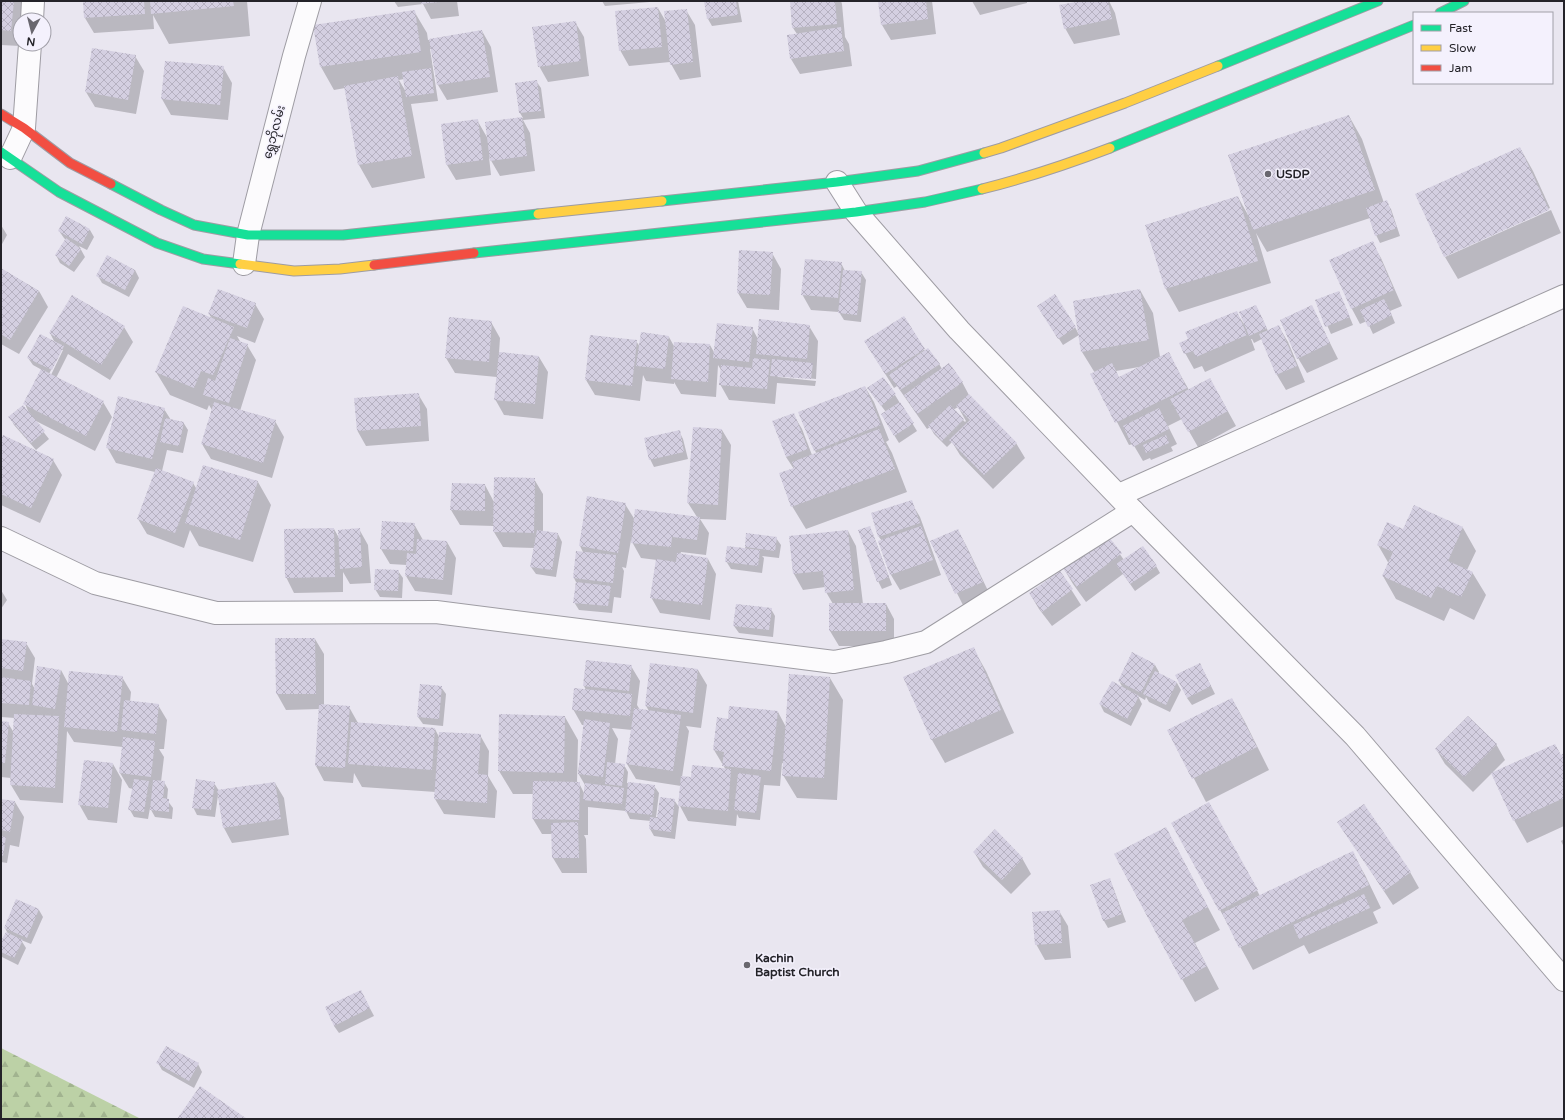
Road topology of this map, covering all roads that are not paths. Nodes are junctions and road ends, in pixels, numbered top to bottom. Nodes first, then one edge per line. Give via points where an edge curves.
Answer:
1 (33, 1) edge
2 (310, 1) edge
3 (1378, 1) edge
4 (1464, 1) edge
5 (1342, 8) edge
6 (32, 12) edge
7 (1442, 12) edge
8 (1413, 25) edge
9 (29, 52) edge
10 (1, 114) edge
11 (24, 128) junction
12 (6, 155) edge
13 (837, 182) junction
14 (856, 212) junction
15 (248, 235) junction
16 (244, 264) junction
17 (1564, 296) edge
18 (1126, 503) junction
19 (1, 538) edge
20 (1564, 980) edge

1 - 6 street
2 - 15 street, ရွှေဘိုလမ်း
3 - 5 main road
4 - 7 main road
5 - 13 main road via 1125,103 1001,148 918,171
8 - 14 main road via 1067,165 1010,182 925,202
9 - 11 street
10 - 11 main road
11 - 12 street
11 - 15 main road via 70,163 161,210 194,225
12 - 16 main road via 59,192 157,243 203,259
13 - 14 street
13 - 15 main road via 343,235
14 - 16 main road via 340,269 294,270
14 - 18 street via 959,330
15 - 16 street, ရွှေဘိုလမ်း
17 - 18 street
18 - 19 street via 926,642 834,662 436,612 216,613 95,583
18 - 20 street via 1355,736

